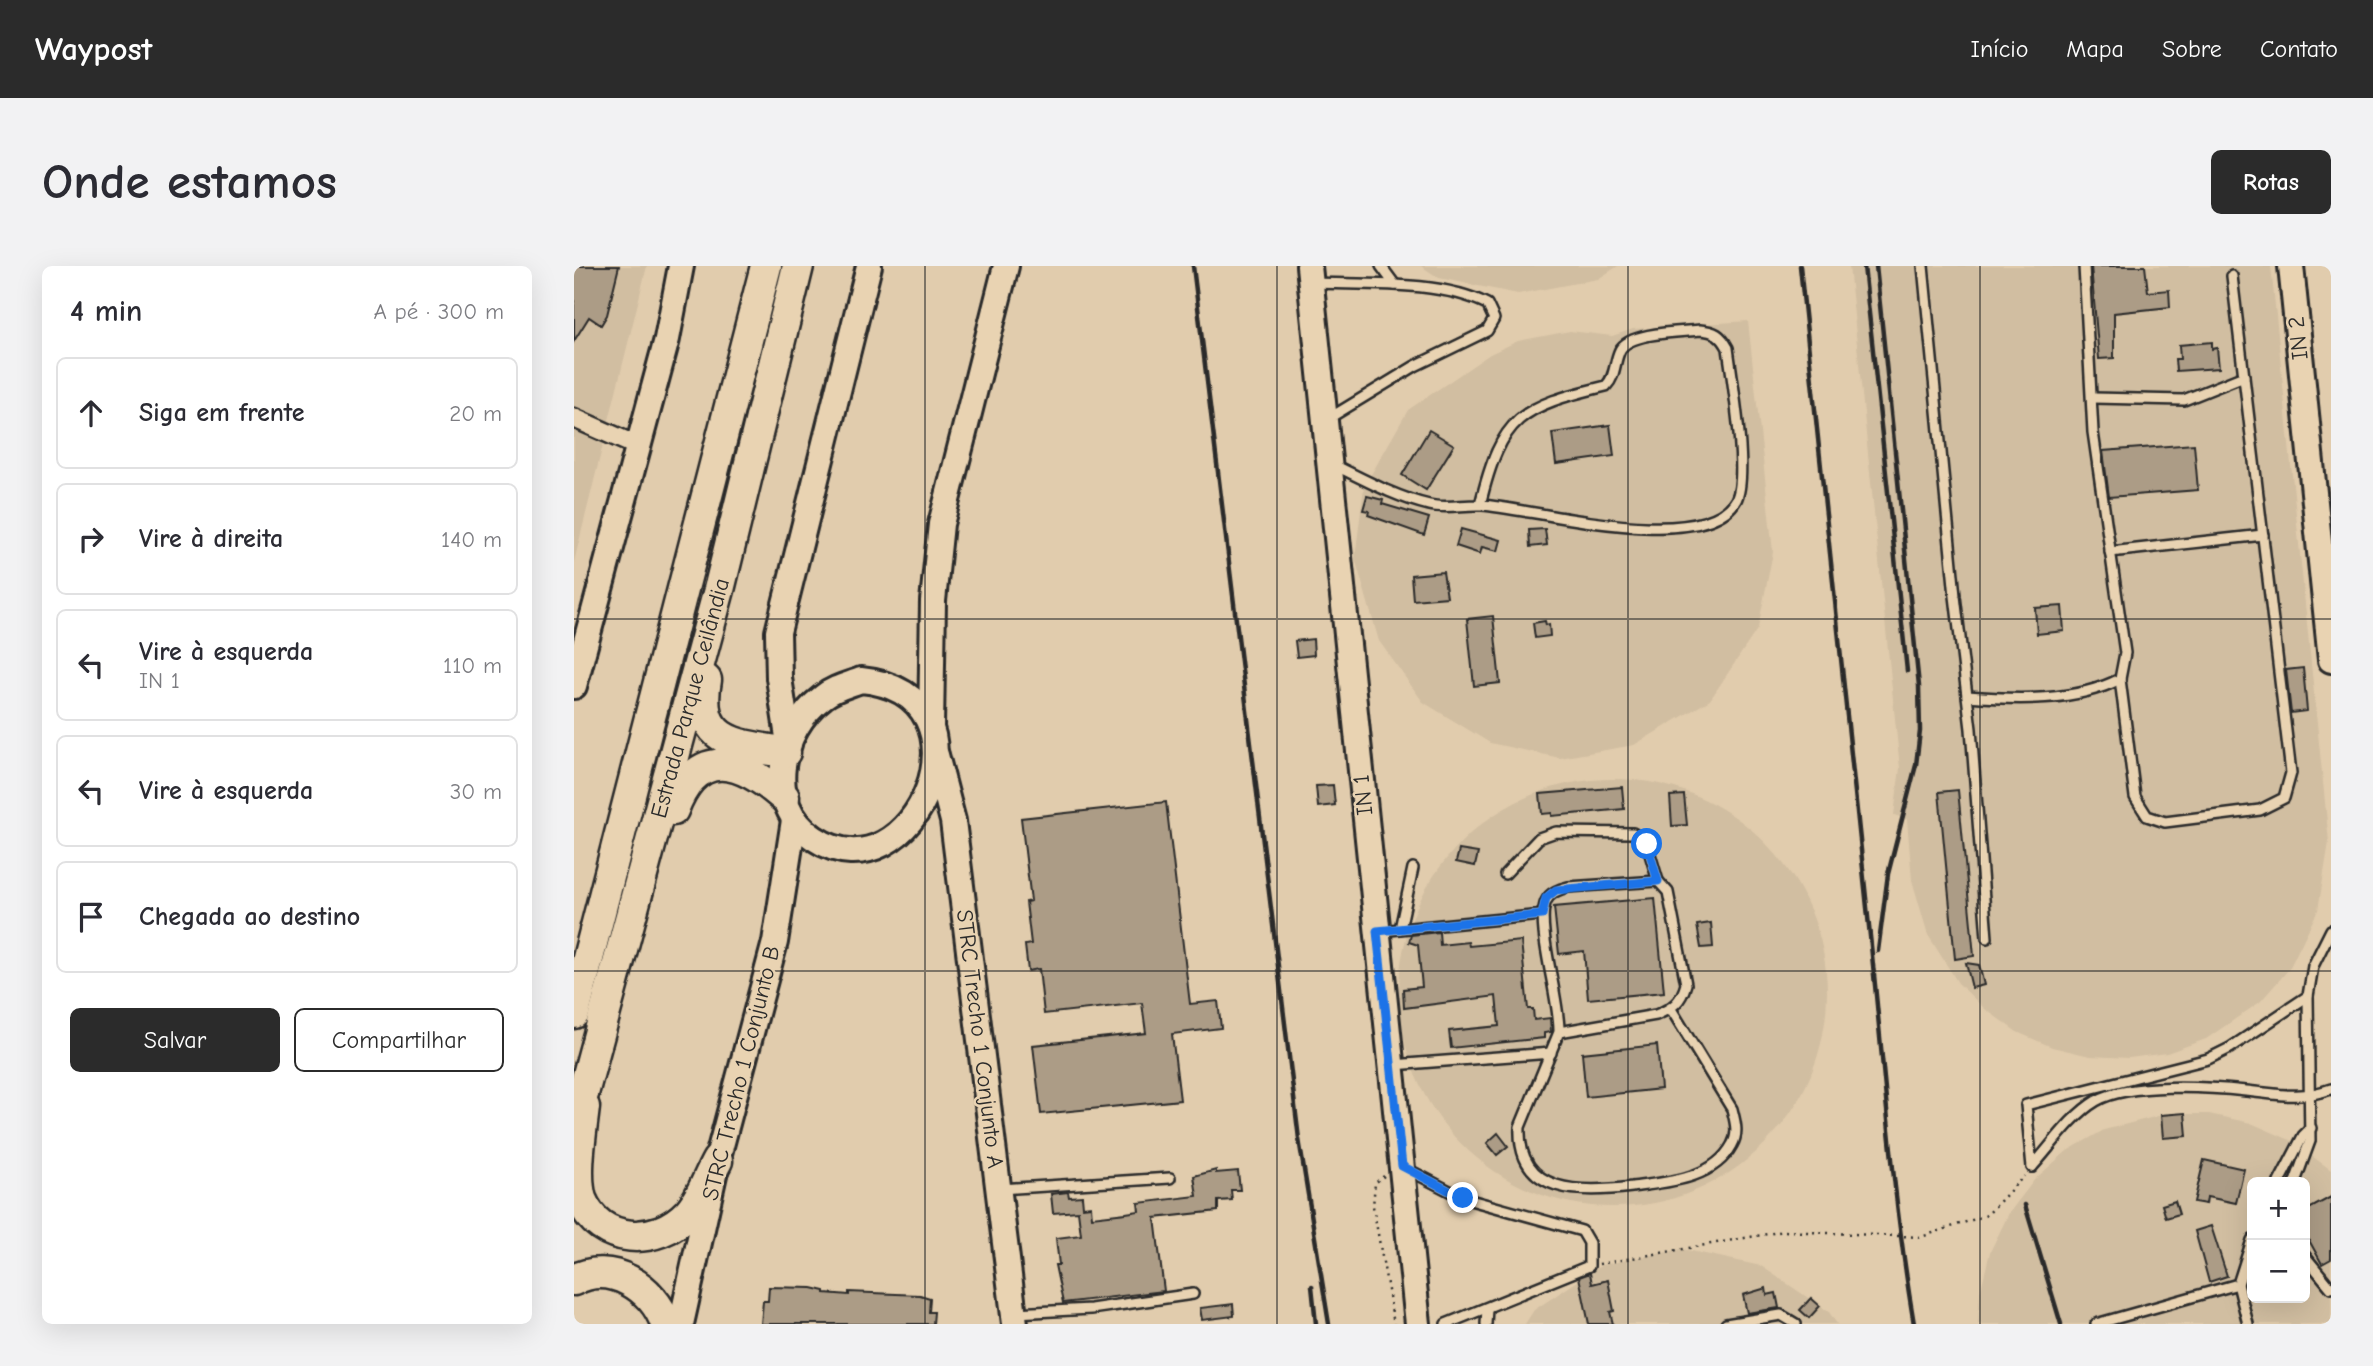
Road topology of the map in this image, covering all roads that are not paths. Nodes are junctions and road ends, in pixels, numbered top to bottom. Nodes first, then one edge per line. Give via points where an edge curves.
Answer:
1 (681, 266) edge
2 (766, 266) edge
3 (798, 266) edge
4 (869, 266) edge
5 (1006, 266) edge
6 (1381, 266) edge
7 (1923, 266) edge
8 (2084, 266) edge
9 (2291, 266) edge
10 (1310, 275) edge
11 (2232, 276) dead end
12 (1395, 285) junction
13 (2244, 376) junction
14 (2093, 398) junction
15 (574, 418) edge
16 (1325, 421) junction
17 (636, 446) junction
18 (1329, 463) junction
19 (1480, 505) junction
20 (2263, 535) junction
21 (2110, 552) junction
22 (720, 586) junction
23 (2331, 660) edge
24 (2120, 679) junction
25 (574, 685) edge
26 (1967, 696) junction
27 (931, 728) junction
28 (787, 748) junction
29 (936, 755) junction
30 (788, 808) junction
31 (1413, 868) dead end
32 (1505, 874) dead end
33 (608, 877) junction
34 (1658, 881) junction
35 (639, 891) junction
36 (1542, 915) junction
37 (1389, 930) junction
38 (2331, 930) edge
39 (1987, 938) dead end
40 (574, 952) edge
41 (2308, 996) junction
42 (1671, 1009) junction
43 (574, 1013) edge
44 (1559, 1032) junction
45 (1551, 1053) junction
46 (1391, 1065) junction
47 (586, 1081) junction
48 (2331, 1089) edge
49 (2310, 1097) junction
50 (574, 1128) edge
51 (2311, 1128) junction
52 (717, 1161) junction
53 (1402, 1166) junction
54 (2282, 1177) edge
55 (2297, 1177) edge
56 (1170, 1178) dead end
57 (998, 1189) junction
58 (2247, 1256) edge
59 (2310, 1262) edge
60 (574, 1280) edge
61 (2238, 1284) junction
62 (2331, 1288) edge
63 (1193, 1293) dead end
64 (1487, 1308) junction
65 (1014, 1319) edge
66 (666, 1324) edge
67 (681, 1324) edge
68 (1418, 1324) edge
69 (1446, 1324) edge
70 (1486, 1324) edge
71 (1726, 1324) edge
72 (1796, 1324) edge
73 (2096, 1324) edge
74 (2248, 1324) edge

1 - 17 main road via 667,339
2 - 33 highway, Estrada Parque Ceilândia
3 - 22 highway, Estrada Parque Ceilândia
4 - 28 main road via 778,632
5 - 27 main road via 941,524 933,601
6 - 12 lane
7 - 26 lane
8 - 14 lane
9 - 23 main road, IN 2
10 - 12 lane
10 - 16 main road, IN 1
11 - 13 lane
12 - 16 lane via 1476,299 1492,312 1492,327 1415,366
13 - 14 lane via 2184,400
13 - 20 lane
14 - 21 lane via 2093,432
15 - 17 street
16 - 18 main road, IN 1
17 - 25 main road
18 - 19 lane via 1387,491 1431,505
18 - 37 main road, IN 1
19 - 19 lane via 1513,424 1535,406 1605,386 1614,374 1620,350 1631,339 1712,330 1724,340 1742,477 1741,491 1727,512 1710,520 1615,528
20 - 21 lane
20 - 24 lane via 2291,774 2284,798 2260,810 2165,822 2147,816 2134,797
21 - 24 lane via 2125,653
22 - 28 highway via 703,696 710,726 720,736 749,747
22 - 35 highway, Estrada Parque Ceilândia
24 - 26 lane via 2097,691 2008,699
26 - 39 lane
27 - 28 main road via 915,702 896,689 862,680 824,696 799,723
27 - 29 main road
28 - 30 main road via 781,772
29 - 30 main road via 933,782 906,828 866,849 837,849 814,838
29 - 57 main road, STRC Trecho 1 Conjunto A via 953,821
30 - 35 highway via 759,776 744,768 720,765 696,772 680,791
30 - 52 main road, STRC Trecho 1 Conjunto B via 775,942
31 - 37 lane
32 - 34 lane via 1539,838 1556,832 1633,833 1647,844
33 - 40 highway
33 - 43 highway, Estrada Parque Ceilândia
34 - 36 lane via 1556,890 1546,898
34 - 42 lane via 1668,892 1686,984 1682,999
35 - 47 highway, Estrada Parque Ceilândia
36 - 37 lane
36 - 44 lane
37 - 46 main road, IN 1
38 - 41 lane via 2313,966
41 - 49 lane
41 - 49 lane via 2208,1059 2026,1105 2032,1167 2074,1119 2098,1100 2164,1088 2216,1087
42 - 44 lane
42 - 45 lane via 1732,1109 1736,1127 1734,1143 1723,1158 1696,1174 1593,1192 1571,1191 1535,1172 1524,1158 1520,1127
44 - 45 lane
45 - 46 lane
46 - 53 main road, IN 1
47 - 50 highway, Estrada Parque Ceilândia
47 - 52 highway via 577,1182 580,1198 593,1219 618,1235 645,1237 670,1228 690,1212
48 - 49 lane
49 - 51 lane
51 - 54 lane
51 - 55 lane
52 - 67 main road, STRC Trecho 1 Conjunto B
53 - 64 lane via 1463,1198 1582,1231 1589,1243 1589,1266
53 - 68 main road, IN 1
56 - 57 lane
57 - 65 main road, STRC Trecho 1 Conjunto A
58 - 61 lane
59 - 62 lane
60 - 66 highway via 586,1274 609,1273 631,1281 662,1310
61 - 73 lane
61 - 74 lane
63 - 65 lane
64 - 69 lane
64 - 70 lane
71 - 72 lane via 1781,1315

